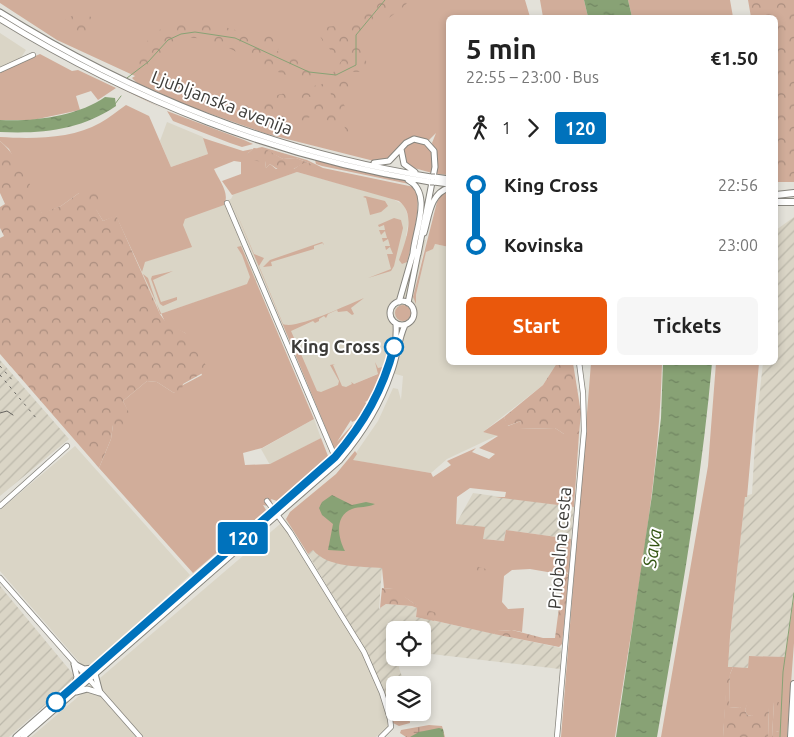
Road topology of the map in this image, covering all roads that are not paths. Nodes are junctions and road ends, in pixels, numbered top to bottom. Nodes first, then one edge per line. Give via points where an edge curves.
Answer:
1 (0, 12) edge
2 (0, 20) edge
3 (33, 55) dead end
4 (0, 70) edge
5 (123, 83) junction
6 (130, 86) junction
7 (402, 149) junction
8 (358, 163) junction
9 (422, 175) junction
10 (403, 177) junction
11 (446, 179) edge
12 (433, 180) junction
13 (446, 185) edge
14 (446, 188) edge
15 (778, 195) edge
16 (794, 195) edge
17 (778, 202) edge
18 (794, 202) edge
19 (227, 203) dead end
20 (415, 254) junction
21 (399, 302) junction
22 (408, 303) junction
23 (396, 324) junction
24 (405, 325) junction
25 (578, 365) edge
26 (67, 446) dead end
27 (335, 457) junction
28 (266, 501) dead end
29 (0, 506) edge
30 (276, 512) junction
31 (0, 578) edge
32 (74, 664) junction
33 (96, 667) junction
34 (95, 674) junction
35 (87, 678) junction
36 (794, 684) edge
37 (73, 687) junction
38 (100, 693) junction
39 (71, 694) junction
40 (16, 737) edge
41 (24, 737) edge
42 (140, 737) edge
43 (380, 737) edge
44 (557, 737) edge
45 (791, 737) edge

1 - 5 main road, Ljubljanska avenija
2 - 5 main road, Ljubljanska avenija
3 - 4 street
5 - 6 main road, Ljubljanska avenija
6 - 8 main road, Ljubljanska avenija via 227,123
6 - 10 main road, Ljubljanska avenija via 204,121 261,141 344,165
7 - 8 main road via 387,162
7 - 9 main road via 404,164
7 - 20 main road via 408,141 418,139 430,145 435,154 436,164
8 - 9 main road, Ljubljanska avenija
9 - 12 main road, Ljubljanska avenija
10 - 12 main road, Ljubljanska avenija
10 - 20 main road via 416,184 421,195
11 - 12 main road, Ljubljanska avenija
12 - 13 main road, Ljubljanska avenija
14 - 20 main road via 434,201
15 - 16 highway
17 - 18 highway
19 - 27 street
20 - 21 main road
20 - 22 main road
21 - 22 main road
21 - 23 main road via 390,311
22 - 24 main road via 414,315
23 - 24 main road
23 - 27 main road via 392,356 376,398 362,424
24 - 30 main road via 387,384 363,430 340,460
25 - 44 street, Priobalna cesta via 584,432
26 - 29 street
27 - 30 main road
28 - 30 street
30 - 33 main road
30 - 34 main road
30 - 43 street via 367,658 382,693 391,728
31 - 32 street
32 - 33 main road via 86,669
32 - 35 street
32 - 37 main road via 77,677
33 - 35 main road
34 - 35 main road
34 - 38 main road
35 - 37 main road
35 - 38 street
35 - 39 main road
36 - 45 highway
37 - 40 main road
38 - 39 main road via 87,689
38 - 42 street
39 - 41 main road

